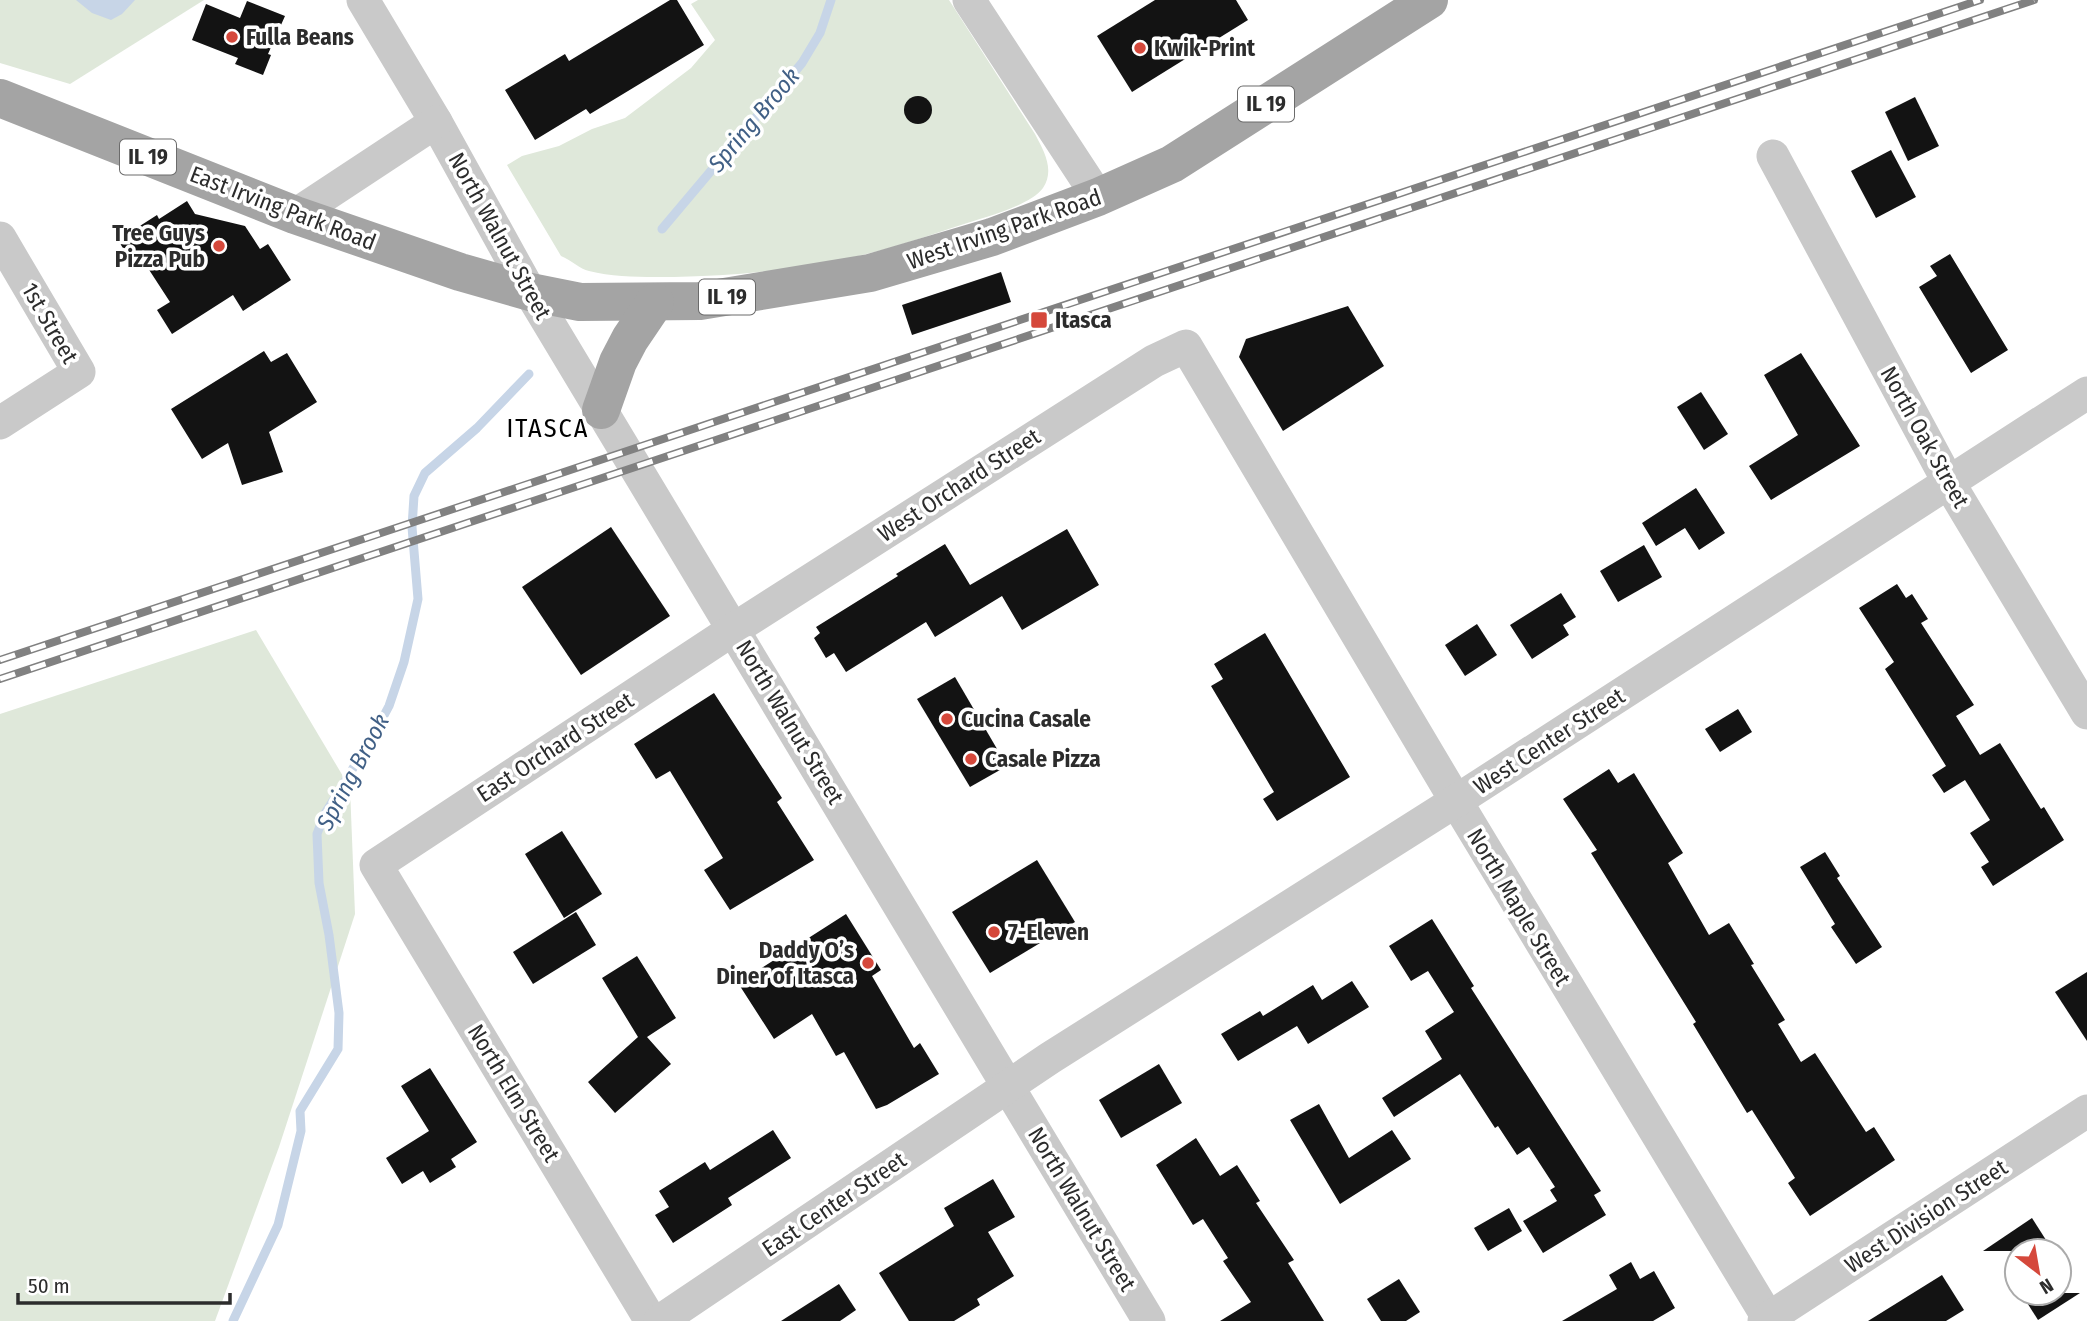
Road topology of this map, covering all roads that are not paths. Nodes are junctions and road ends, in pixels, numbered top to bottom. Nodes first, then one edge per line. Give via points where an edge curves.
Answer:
1 (363, 0) edge
2 (969, 0) edge
3 (1429, 0) edge
4 (0, 98) edge
5 (436, 122) junction
6 (1773, 156) dead end
7 (1098, 197) junction
8 (295, 215) junction
9 (0, 238) edge
10 (530, 292) junction
11 (655, 302) junction
12 (1186, 346) joint
13 (2087, 393) edge
14 (601, 410) junction
15 (0, 423) edge
16 (1949, 483) junction
17 (734, 629) junction
18 (2087, 713) edge
19 (1455, 801) junction
20 (376, 865) joint
21 (1008, 1087) junction
22 (2087, 1111) edge
23 (1767, 1320) edge
24 (651, 1321) edge
25 (660, 1321) edge
26 (1149, 1321) edge

1 - 5 street, North Walnut Street
2 - 7 street
3 - 7 main road, West Irving Park Road / IL 19 via 1172,164
4 - 8 main road, East Irving Park Road / IL 19
5 - 8 street
5 - 10 street, North Walnut Street
6 - 16 street, North Oak Street
7 - 11 main road, West Irving Park Road / IL 19 via 992,237 870,274 700,301
8 - 10 main road, East Irving Park Road / IL 19 via 421,260
9 - 15 street, 1st Street via 79,372
10 - 11 main road, West Irving Park Road / IL 19 via 580,302
10 - 14 street, North Walnut Street
11 - 14 main road via 618,362
12 - 17 street, West Orchard Street via 1154,361
12 - 19 street, North Maple Street
13 - 16 street, West Center Street
14 - 17 street, North Walnut Street
16 - 18 street, North Oak Street
16 - 19 street, West Center Street
17 - 20 street, East Orchard Street
17 - 21 street, North Walnut Street
19 - 21 street, West Center Street
19 - 23 street, North Maple Street
20 - 24 street, North Elm Street
21 - 25 street, East Center Street
21 - 26 street, North Walnut Street
22 - 23 street, West Division Street

